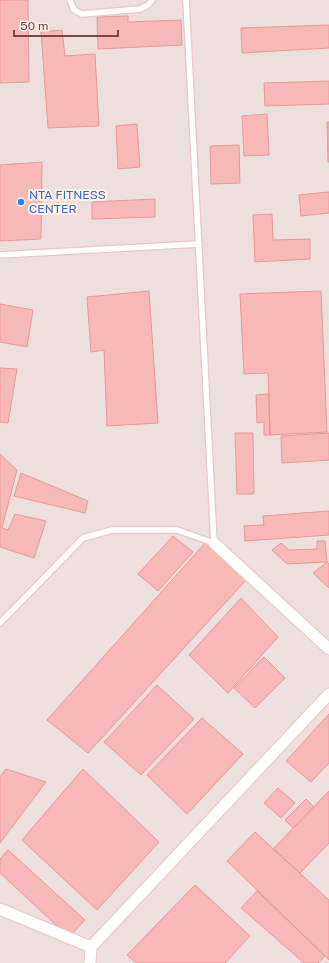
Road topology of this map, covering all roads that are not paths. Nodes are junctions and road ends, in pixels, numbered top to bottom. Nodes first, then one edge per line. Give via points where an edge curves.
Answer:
1 (70, 0) edge
2 (152, 0) edge
3 (186, 0) edge
4 (199, 244) junction
5 (0, 255) edge
6 (214, 543) junction
7 (0, 623) edge
8 (329, 649) edge
9 (329, 694) edge
10 (0, 909) edge
11 (91, 946) junction
12 (90, 963) edge

1 - 2 lane via 74,10 82,14 140,9
3 - 4 lane
4 - 5 lane
4 - 6 lane
6 - 7 lane via 177,530 112,530 83,538
6 - 8 street
9 - 11 street
10 - 11 street
11 - 12 street

